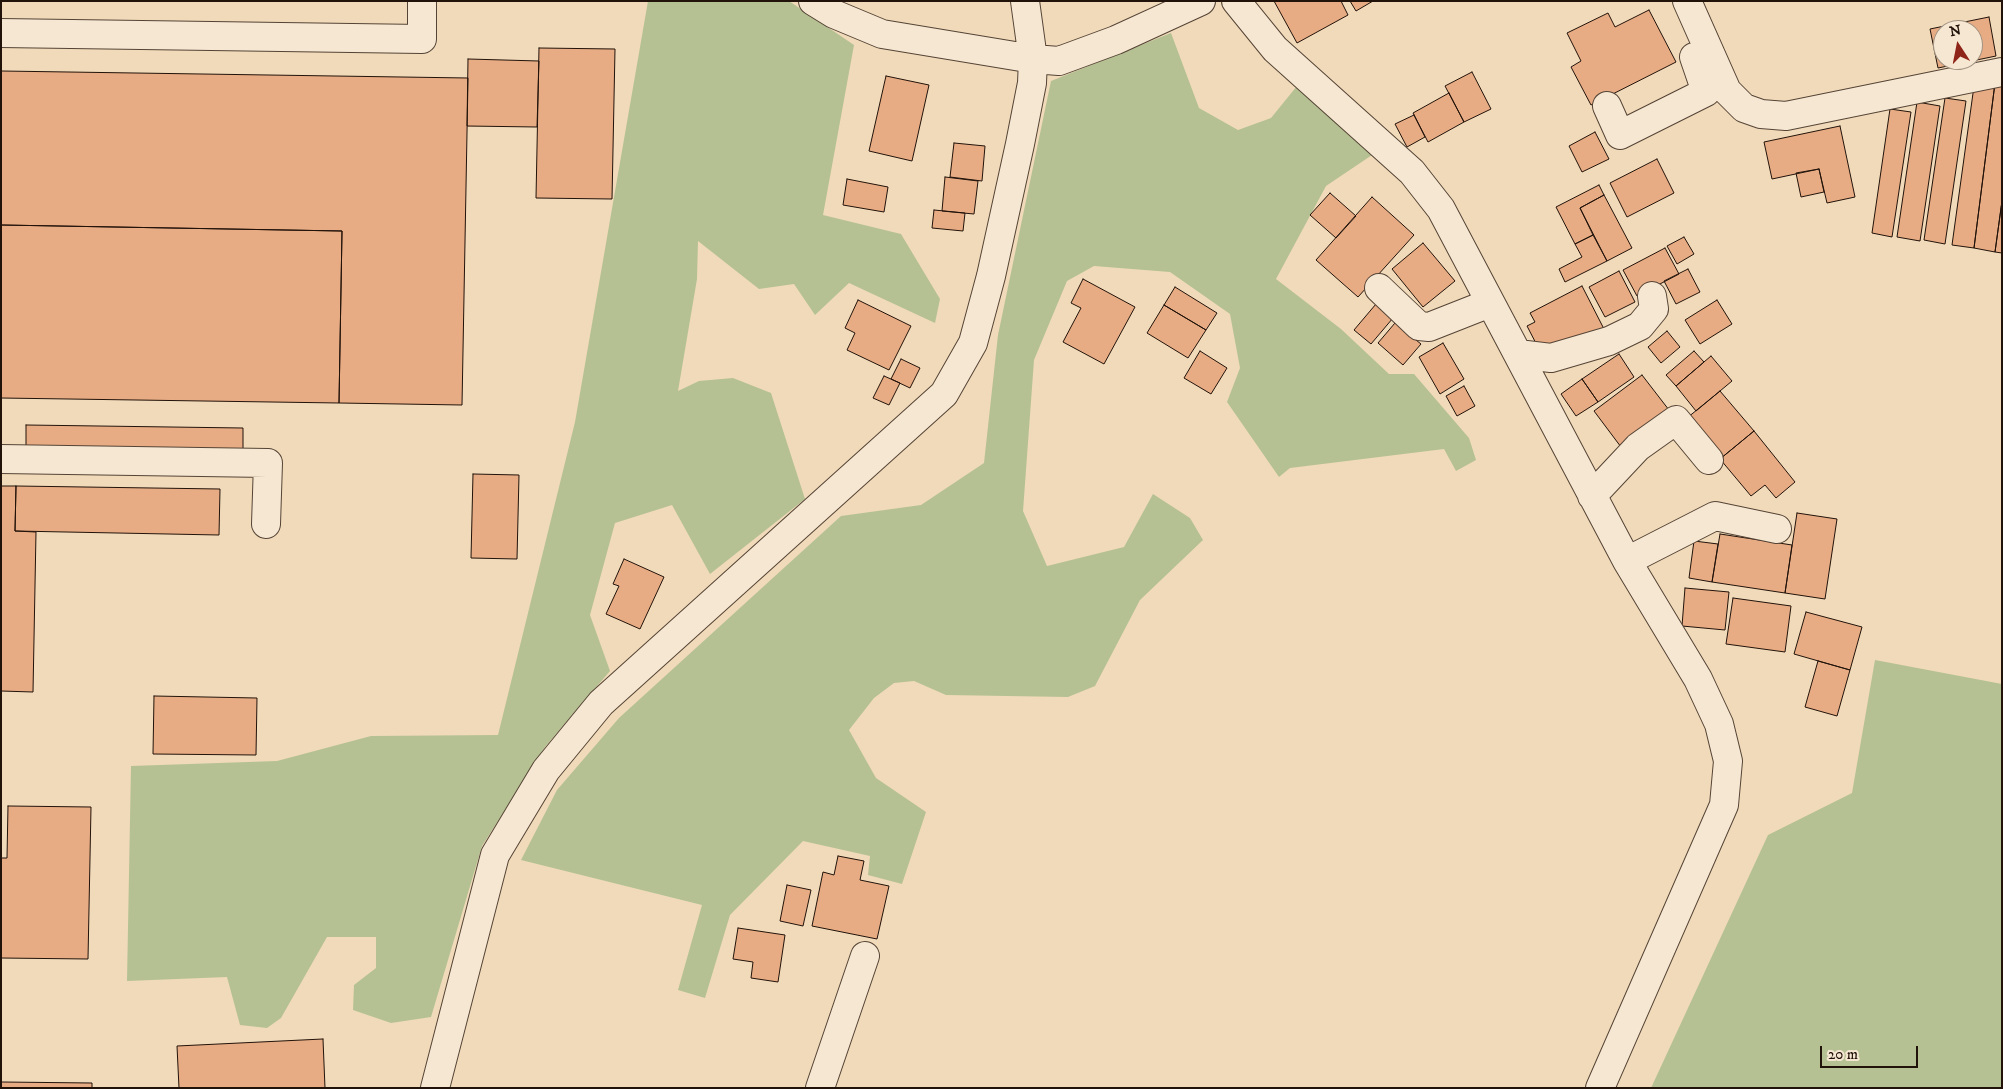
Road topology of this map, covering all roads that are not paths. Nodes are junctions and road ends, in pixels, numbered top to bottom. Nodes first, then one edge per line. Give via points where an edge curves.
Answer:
1 (422, 1) edge
2 (813, 1) edge
3 (1026, 1) edge
4 (1201, 1) edge
5 (1236, 1) edge
6 (1687, 1) edge
7 (1, 33) edge
8 (1703, 37) junction
9 (1033, 59) junction
10 (2002, 72) edge
11 (1607, 106) dead end
12 (1379, 288) dead end
13 (1652, 296) dead end
14 (1490, 302) junction
15 (1518, 354) junction
16 (1, 459) edge
17 (1709, 460) dead end
18 (1592, 496) junction
19 (266, 524) dead end
20 (1777, 529) dead end
21 (1627, 561) junction
22 (865, 956) dead end
23 (435, 1088) edge
24 (820, 1088) edge
25 (1600, 1088) edge

1 - 7 street via 422,39
2 - 9 street via 834,14 882,34
3 - 9 street
4 - 9 street via 1116,40 1059,61
5 - 14 street via 1275,49 1412,172 1441,209
6 - 8 street
8 - 10 street via 1727,91 1744,108 1760,114 1786,116
8 - 11 street via 1693,55 1706,92 1620,135
9 - 23 street via 1032,83 991,276 973,343 944,394 601,703 546,770 495,855
12 - 14 street via 1419,326 1429,327
13 - 15 street via 1654,310 1640,326 1609,342 1551,358
14 - 15 street
15 - 18 street
16 - 19 street via 268,463
17 - 18 street via 1676,420 1638,447
18 - 21 street
20 - 21 street via 1715,516
21 - 25 street via 1698,679 1719,724 1728,761 1724,804
22 - 24 street

